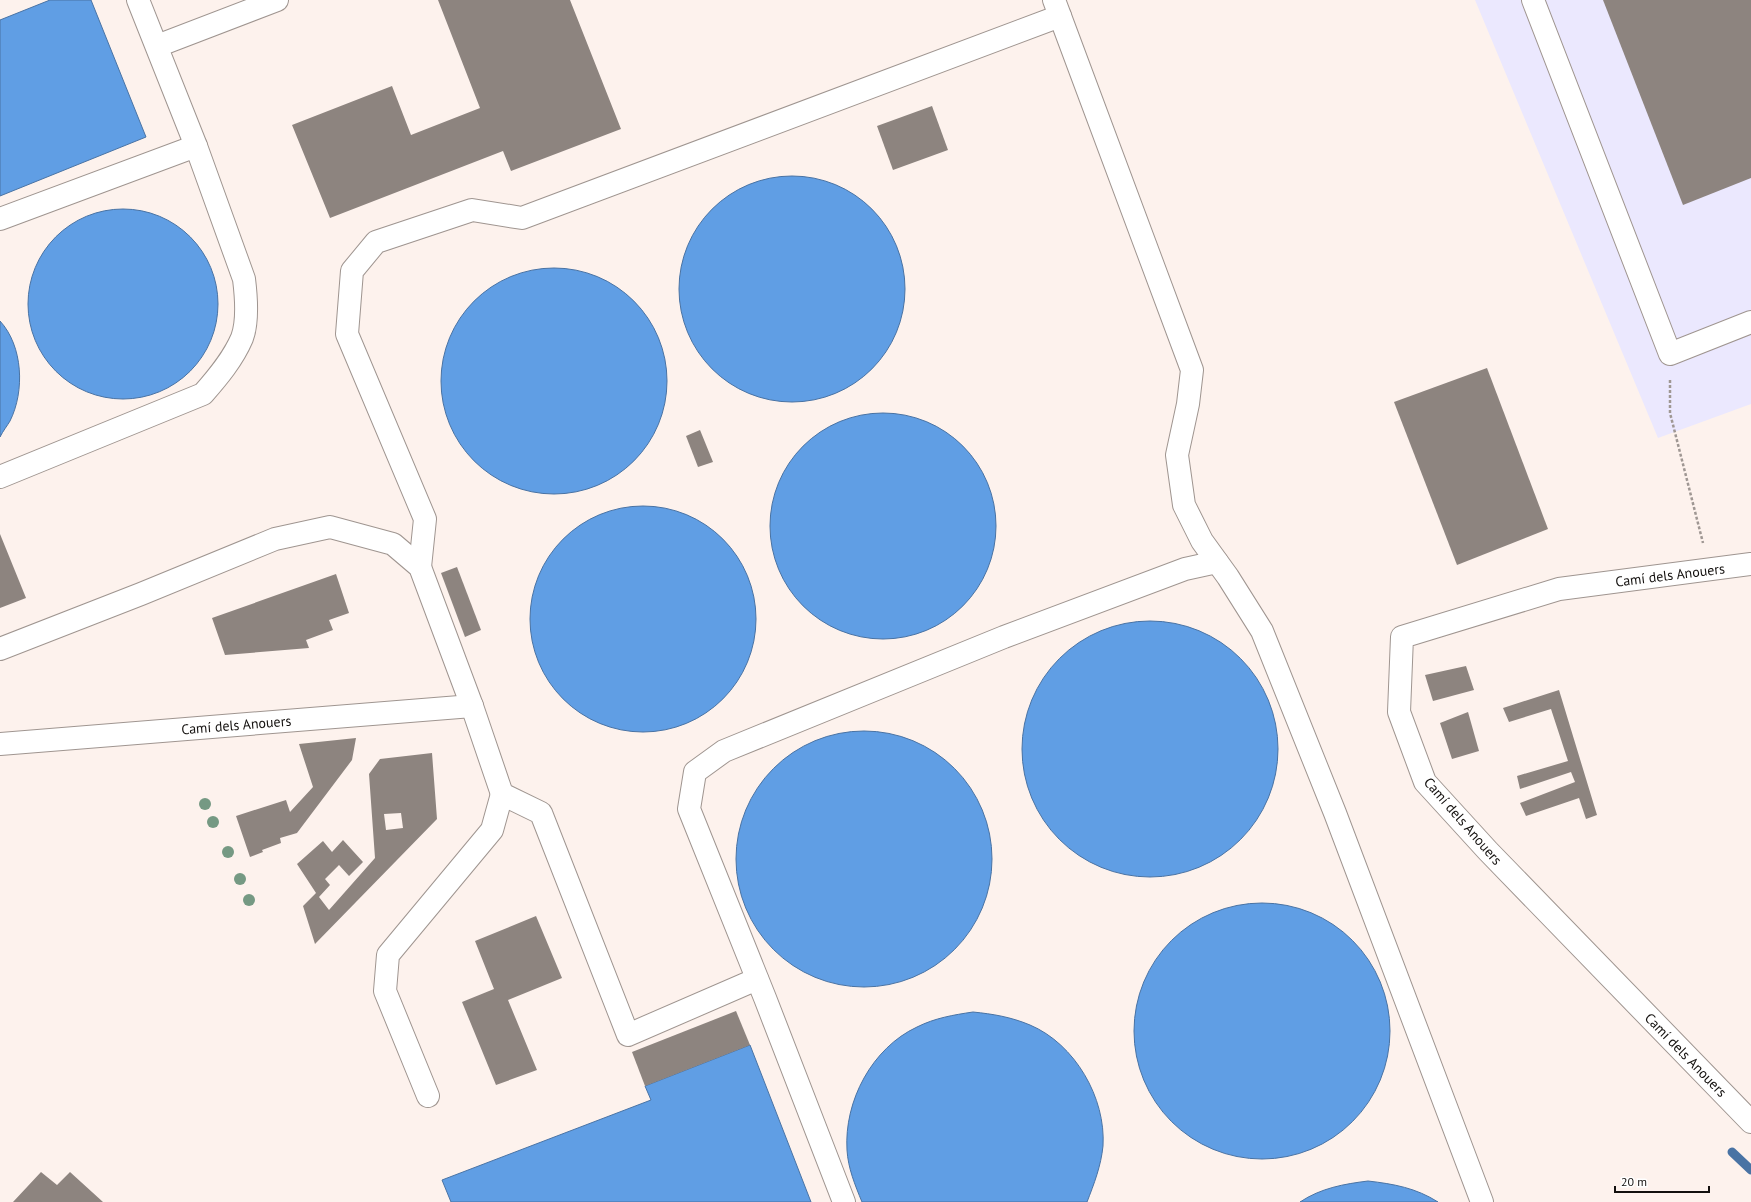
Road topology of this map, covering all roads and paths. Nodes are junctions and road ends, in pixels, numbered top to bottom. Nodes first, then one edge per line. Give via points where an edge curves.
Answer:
1 (138, 0) edge
2 (277, 0) edge
3 (1532, 0) edge
4 (1057, 8) edge
5 (157, 46) junction
6 (196, 146) junction
7 (0, 219) edge
8 (1751, 322) edge
9 (1670, 354) junction
10 (0, 477) edge
11 (1216, 562) junction
12 (1751, 564) edge
13 (420, 568) junction
14 (1709, 569) junction
15 (0, 649) edge
16 (472, 706) junction
17 (0, 744) edge
18 (502, 794) junction
19 (757, 979) junction
20 (428, 1096) dead end
21 (1751, 1122) edge
22 (844, 1202) edge
23 (1482, 1202) edge

1 - 5 street
2 - 5 street
3 - 9 street
4 - 11 street via 1192,370 1177,455 1184,505
4 - 13 street via 522,218 472,210 376,242 352,271 347,334 425,519
5 - 6 street
6 - 7 street
6 - 10 street via 244,279 247,302 242,337 224,370 203,394
8 - 9 street
9 - 14 path via 1670,413
11 - 19 street via 1185,569 1004,637 724,751 695,772 690,809
11 - 23 street via 1262,631 1335,813
12 - 14 street, Camí dels Anouers
13 - 15 street via 393,544 330,527 275,539
13 - 16 street
14 - 21 street, Camí dels Anouers via 1559,589 1402,637 1399,712 1425,782 1488,851
16 - 17 street, Camí dels Anouers
16 - 18 street
18 - 19 street via 541,813 628,1035
18 - 20 street via 492,830 388,955 385,990
19 - 22 street

